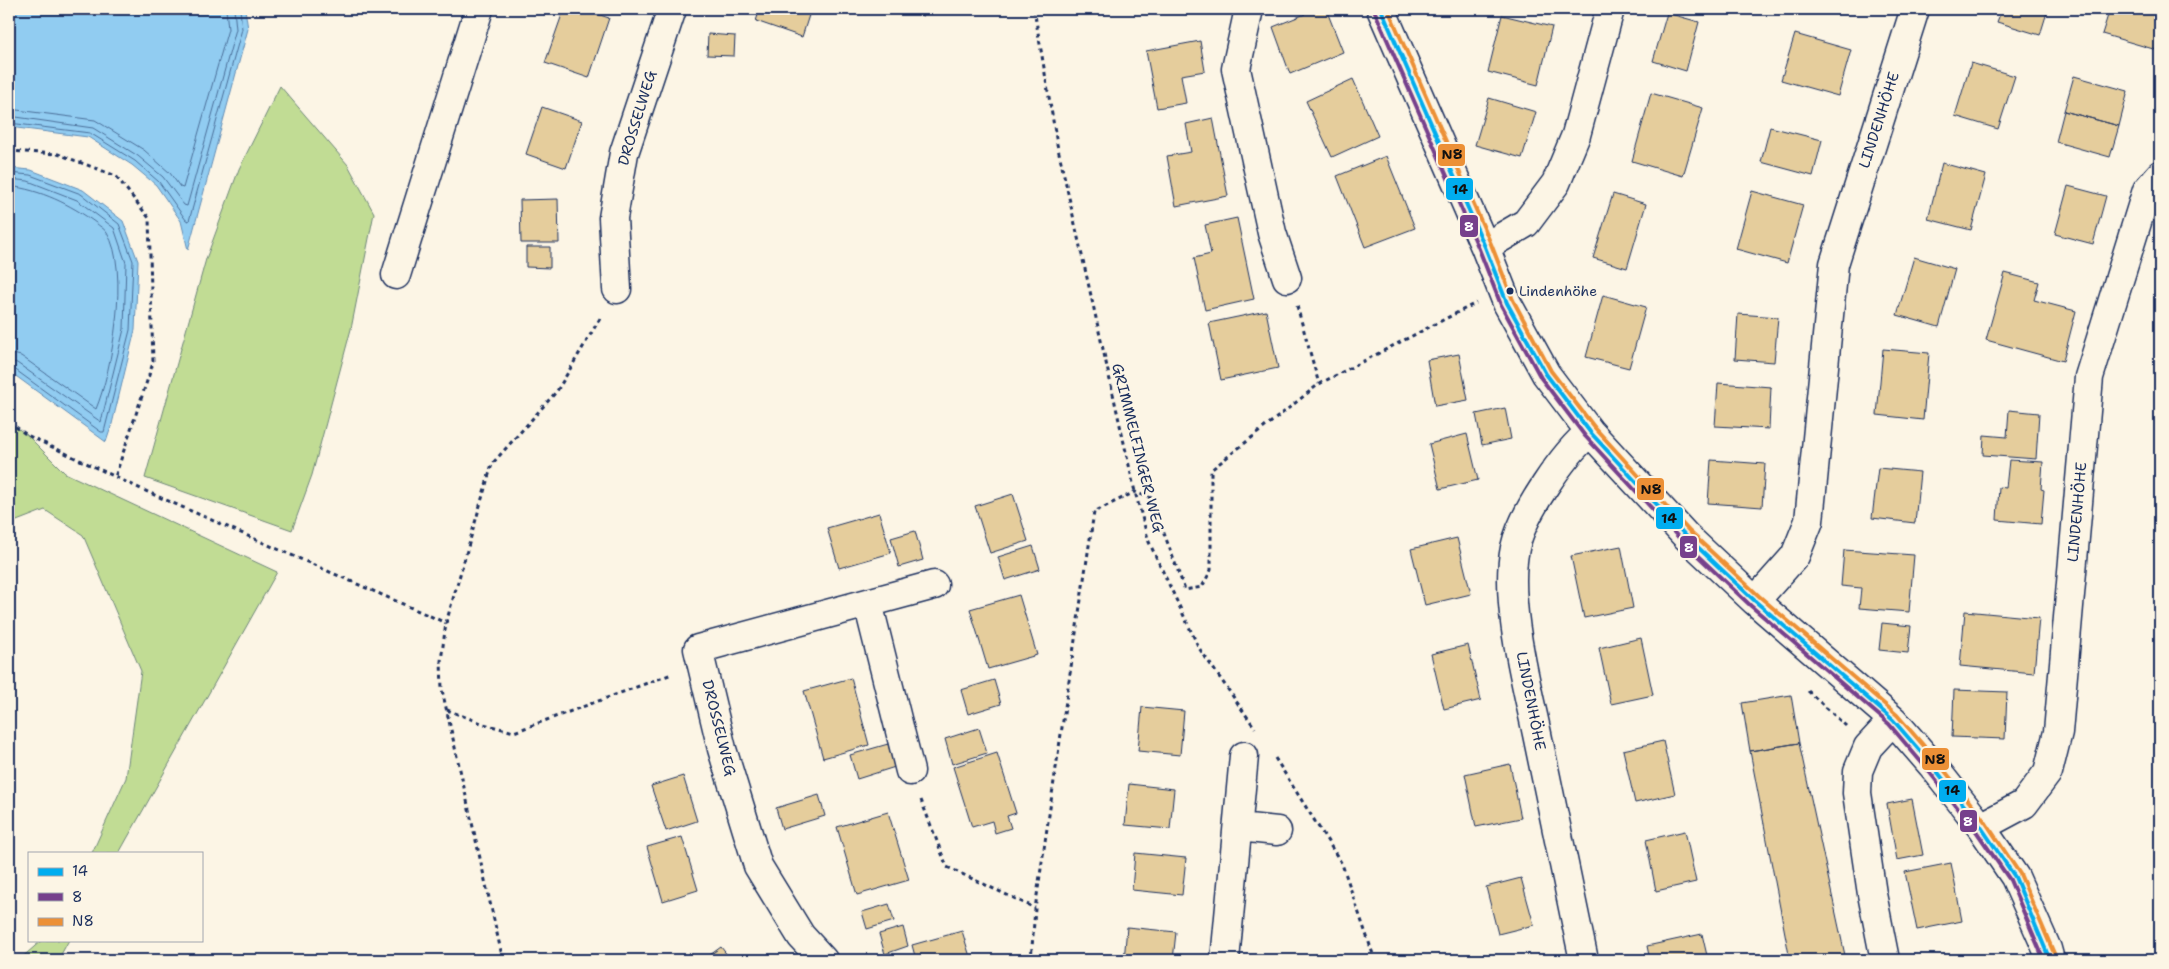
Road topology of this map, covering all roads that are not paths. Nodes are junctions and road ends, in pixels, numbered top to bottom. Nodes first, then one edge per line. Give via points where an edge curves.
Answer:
1 (479, 9) edge
2 (672, 9) edge
3 (1249, 9) edge
4 (1381, 9) edge
5 (1610, 9) edge
6 (1915, 9) edge
7 (2160, 175) edge
8 (1485, 247) junction
9 (396, 275) dead end
10 (1287, 278) road end
11 (617, 289) road end
12 (1590, 432) junction
13 (934, 585) dead end
14 (1755, 602) junction
15 (868, 603) junction
16 (1893, 720) junction
17 (1257, 753) road end
18 (910, 771) road end
19 (1238, 827) junction
20 (1981, 827) junction
21 (1277, 831) dead end
22 (823, 960) edge
23 (1225, 960) edge
24 (1584, 960) edge
25 (1886, 960) edge
26 (2050, 960) edge

1 - 9 street
2 - 11 street, DROSSELWEG via 624,153 613,218
3 - 10 street via 1236,69 1272,233
4 - 8 street
5 - 8 street via 1576,136 1556,183 1526,223
6 - 14 street, LINDENHÖHE via 1834,264 1810,521 1796,556
7 - 20 street, LINDENHÖHE via 2147,190 2090,377 2058,732 2048,772 2024,804
8 - 12 street via 1507,303 1546,374
12 - 14 street via 1686,536
12 - 24 street, LINDENHÖHE via 1578,442 1526,515 1515,548 1512,584 1521,659
13 - 15 street, DROSSELWEG
14 - 16 street
15 - 18 street
15 - 22 street, DROSSELWEG via 698,649 722,748 758,866 801,936
16 - 20 street
16 - 25 street via 1868,746 1858,771 1857,793 1872,894
17 - 19 street
19 - 21 street
19 - 23 street
20 - 26 street via 2015,876

